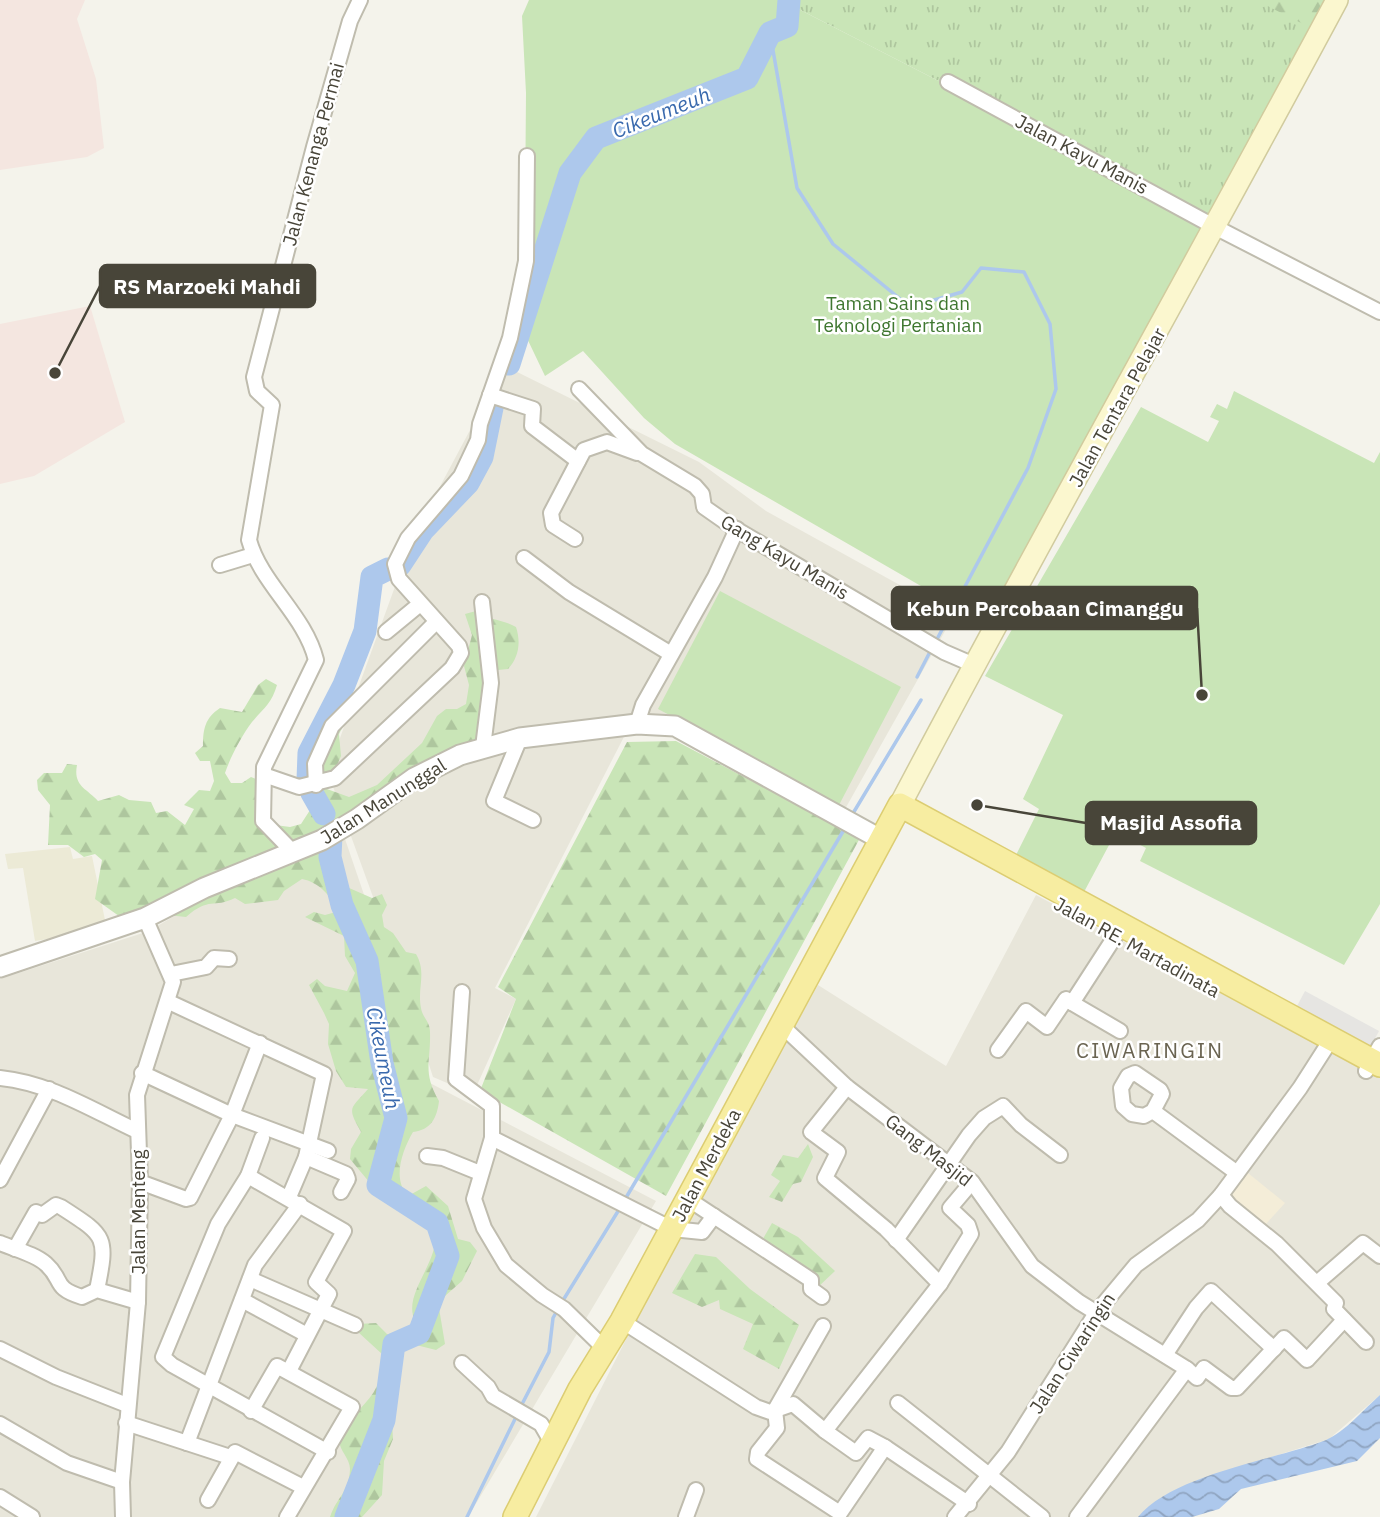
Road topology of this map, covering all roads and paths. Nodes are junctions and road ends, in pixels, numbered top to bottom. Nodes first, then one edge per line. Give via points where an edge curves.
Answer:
1 (360, 0) edge
2 (1337, 0) edge
3 (948, 82) dead end
4 (527, 156) dead end
5 (1215, 227) junction
6 (1380, 312) edge
7 (579, 388) dead end
8 (490, 395) junction
9 (642, 454) junction
10 (578, 461) junction
11 (737, 529) junction
12 (575, 539) dead end
13 (253, 555) junction
14 (524, 558) dead end
15 (220, 565) dead end
16 (482, 602) dead end
17 (420, 604) junction
18 (436, 622) junction
19 (386, 632) dead end
20 (671, 654) junction
21 (974, 665) junction
22 (637, 724) junction
23 (520, 738) junction
24 (483, 747) junction
25 (264, 775) junction
26 (316, 785) junction
27 (898, 809) junction
28 (533, 820) dead end
29 (882, 840) junction
30 (293, 852) junction
31 (1004, 867) junction
32 (145, 918) junction
33 (1116, 935) junction
34 (229, 959) dead end
35 (0, 967) edge
36 (171, 974) junction
37 (462, 992) dead end
38 (169, 1002) junction
39 (1072, 1003) junction
40 (781, 1025) junction
41 (1120, 1031) dead end
42 (260, 1043) junction
43 (1329, 1044) junction
44 (998, 1050) dead end
45 (1376, 1064) edge
46 (142, 1073) junction
47 (0, 1078) edge
48 (847, 1087) junction
49 (49, 1089) junction
50 (1153, 1111) dead end
51 (232, 1115) junction
52 (137, 1131) junction
53 (262, 1138) dead end
54 (492, 1138) junction
55 (307, 1149) junction
56 (328, 1151) dead end
57 (427, 1156) dead end
58 (1060, 1156) dead end
59 (951, 1164) junction
60 (480, 1173) junction
61 (1237, 1173) junction
62 (248, 1176) junction
63 (0, 1180) edge
64 (140, 1182) junction
65 (972, 1182) junction
66 (341, 1192) dead end
67 (1221, 1195) junction
68 (688, 1199) junction
69 (295, 1201) junction
70 (714, 1216) junction
71 (672, 1229) junction
72 (896, 1240) junction
73 (0, 1243) edge
74 (15, 1249) junction
75 (1380, 1256) edge
76 (250, 1279) junction
77 (1317, 1283) junction
78 (940, 1284) junction
79 (97, 1290) junction
80 (822, 1297) dead end
81 (242, 1300) junction
82 (138, 1302) junction
83 (319, 1311) junction
84 (1096, 1312) junction
85 (1344, 1320) junction
86 (622, 1321) junction
87 (355, 1325) dead end
88 (824, 1326) dead end
89 (307, 1335) junction
90 (1366, 1342) dead end
91 (604, 1348) junction
92 (0, 1349) edge
93 (1273, 1349) junction
94 (1165, 1354) junction
95 (462, 1363) dead end
96 (1187, 1369) junction
97 (289, 1371) junction
98 (208, 1385) junction
99 (898, 1404) dead end
100 (128, 1405) junction
101 (775, 1410) junction
102 (251, 1411) junction
103 (126, 1423) junction
104 (0, 1424) edge
105 (825, 1431) junction
106 (187, 1443) junction
107 (552, 1443) junction
108 (885, 1447) junction
109 (328, 1452) junction
110 (230, 1457) junction
111 (988, 1478) junction
112 (122, 1482) junction
113 (303, 1487) junction
114 (696, 1490) dead end
115 (0, 1497) edge
116 (208, 1500) dead end
117 (969, 1504) junction
118 (32, 1517) edge
119 (123, 1517) edge
120 (287, 1517) edge
121 (515, 1517) edge
122 (686, 1517) edge
123 (955, 1517) edge
124 (1042, 1517) edge
125 (1077, 1517) edge

1 - 13 street, Jalan Kenanga Permai via 350,20 314,147 254,377 257,391 272,405 250,524
2 - 5 main road, Jalan Tentara Pelajar
3 - 5 street, Jalan Kayu Manis
4 - 8 street via 526,261 510,338
5 - 6 street, Jalan Kayu Manis
5 - 21 main road, Jalan Tentara Pelajar
7 - 9 street, Gang Kayu Manis
8 - 10 street via 533,410 531,426
8 - 17 street via 478,440 461,476 408,538 396,564 399,579
9 - 10 street via 607,442 584,450
9 - 11 street, Gang Kayu Manis via 695,486 704,507
10 - 12 street via 551,513 553,525
11 - 20 street
11 - 21 street, Gang Kayu Manis via 944,652
13 - 15 street
13 - 25 street, Jalan Kenanga Permai via 296,621 316,665
14 - 20 street via 569,592
16 - 24 street via 491,675
17 - 18 street
17 - 19 street
18 - 26 street via 332,726 315,764
18 - 26 street via 461,650 452,668 335,778
20 - 22 street
21 - 27 main road, Jalan Tentara Pelajar
22 - 23 street, Jalan Manunggal
22 - 29 street, Jalan Manunggal via 675,726
23 - 24 street, Jalan Manunggal
23 - 28 street via 494,801
24 - 30 street, Jalan Manunggal via 414,778 357,819
25 - 26 street via 299,787
25 - 30 street, Jalan Kenanga Permai via 263,821
27 - 29 main road, Jalan Merdeka
27 - 31 main road, Jalan RE. Martadinata
29 - 40 main road, Jalan Merdeka
30 - 32 street, Jalan Manunggal
31 - 33 main road, Jalan RE. Martadinata
31 - 43 main road, Jalan RE. Martadinata
32 - 35 street, Jalan Manunggal
32 - 36 street, Jalan Menteng
33 - 39 street
33 - 43 main road, Jalan RE. Martadinata
34 - 36 street via 214,958 206,967
36 - 38 street, Jalan Menteng
37 - 54 street via 456,1079 492,1106
38 - 42 street
38 - 46 street, Jalan Menteng
39 - 41 street
39 - 44 street via 1066,999 1047,1027 1027,1011
40 - 48 street, Gang Masjid
40 - 68 main road, Jalan Merdeka
42 - 51 street
42 - 55 street via 324,1074
43 - 45 main road, Jalan RE. Martadinata
43 - 61 street, Jalan Ciwaringin
46 - 51 street
46 - 52 street, Jalan Menteng
47 - 49 street
48 - 59 street, Gang Masjid
48 - 72 street via 811,1132 838,1152 825,1178
49 - 52 street
49 - 63 street
50 - 61 street
51 - 55 street
51 - 64 street via 190,1198
52 - 64 street, Jalan Menteng
53 - 62 street
54 - 60 street
54 - 71 street
55 - 56 street
55 - 66 street via 348,1176
55 - 69 street
57 - 60 street
58 - 59 street via 1003,1106 977,1125
59 - 65 street, Gang Masjid
59 - 72 street
60 - 91 street via 474,1199 484,1228 506,1265
61 - 67 street, Jalan Ciwaringin
62 - 69 street
62 - 98 street via 218,1224 163,1352 165,1361
64 - 82 street, Jalan Menteng
65 - 78 street via 950,1208 971,1234
65 - 84 street, Gang Masjid via 1032,1266
67 - 77 street
67 - 84 street, Jalan Ciwaringin via 1198,1220 1136,1265
68 - 70 street
68 - 71 main road, Jalan Merdeka
69 - 76 street
69 - 83 street via 344,1231 316,1282 329,1293
70 - 71 street via 702,1232
70 - 80 street via 811,1280 811,1289
71 - 86 main road, Jalan Merdeka
72 - 78 street
73 - 74 street
74 - 79 street via 44,1262 58,1285 69,1293 82,1297
74 - 79 street via 36,1212 42,1215 56,1205 61,1207 94,1228 102,1240
75 - 77 street via 1363,1243
76 - 81 street
76 - 83 street
77 - 85 street via 1336,1303 1334,1309
78 - 105 street
79 - 82 street
81 - 89 street
81 - 98 street
82 - 100 street, Jalan Menteng
83 - 87 street
83 - 89 street
84 - 94 street, Gang Masjid
84 - 111 street, Jalan Ciwaringin
85 - 90 street
85 - 93 street via 1307,1360 1284,1338
86 - 91 main road, Jalan Merdeka
86 - 101 street via 766,1413
88 - 101 street
89 - 97 street
91 - 107 main road, Jalan Merdeka
92 - 100 street
93 - 94 street via 1211,1291
93 - 96 street via 1237,1388 1205,1368 1197,1378
94 - 96 street, Gang Masjid
95 - 107 street via 493,1396 541,1424
96 - 125 street
97 - 102 street via 275,1367
97 - 109 street via 352,1407
98 - 102 street
98 - 106 street
99 - 111 street
100 - 103 street, Jalan Menteng
101 - 105 street via 795,1405
101 - 108 street via 776,1428 757,1459 839,1513
102 - 109 street
103 - 106 street
103 - 112 street, Jalan Menteng
104 - 112 street via 67,1463
105 - 108 street via 856,1453 868,1438
106 - 110 street
107 - 121 main road, Jalan Merdeka
108 - 117 street
109 - 113 street
110 - 113 street via 238,1452
110 - 116 street
111 - 117 street, Jalan Ciwaringin
111 - 124 street
112 - 119 street, Jalan Menteng
113 - 120 street
114 - 122 street
115 - 118 street
117 - 123 street, Jalan Ciwaringin

